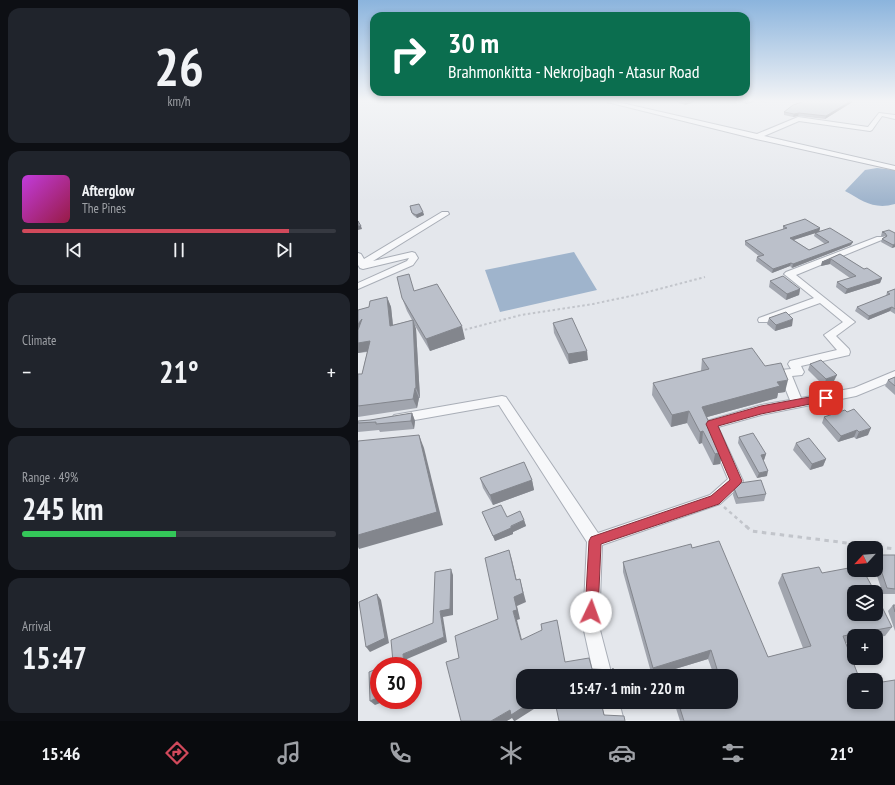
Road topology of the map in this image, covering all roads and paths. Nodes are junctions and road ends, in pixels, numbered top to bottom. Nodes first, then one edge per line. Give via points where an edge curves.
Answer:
1 (746, 135) edge
2 (761, 135) edge
3 (756, 137) junction
4 (895, 168) edge
5 (444, 214) dead end
6 (880, 239) dead end
7 (358, 256) edge
8 (358, 267) edge
9 (705, 277) dead end
10 (358, 286) edge
11 (821, 300) junction
12 (763, 320) dead end
13 (453, 333) edge
14 (895, 375) edge
15 (797, 404) junction
16 (389, 420) edge
17 (715, 500) junction
18 (595, 541) junction
19 (895, 549) edge
20 (601, 669) edge
21 (612, 709) edge
22 (615, 721) edge

1 - 3 street
2 - 3 street
3 - 4 street
5 - 8 street
6 - 11 street via 789,274
7 - 10 street via 363,266 412,255 414,258 410,263
9 - 13 path via 593,304 521,315
11 - 12 street
11 - 15 street via 850,322 829,335 845,352 794,364 798,372 786,374
14 - 15 street via 856,392
15 - 17 street via 761,410 712,424 736,481
16 - 18 street via 502,400
17 - 18 street
17 - 19 path via 751,531
18 - 20 street via 591,626
21 - 22 street

